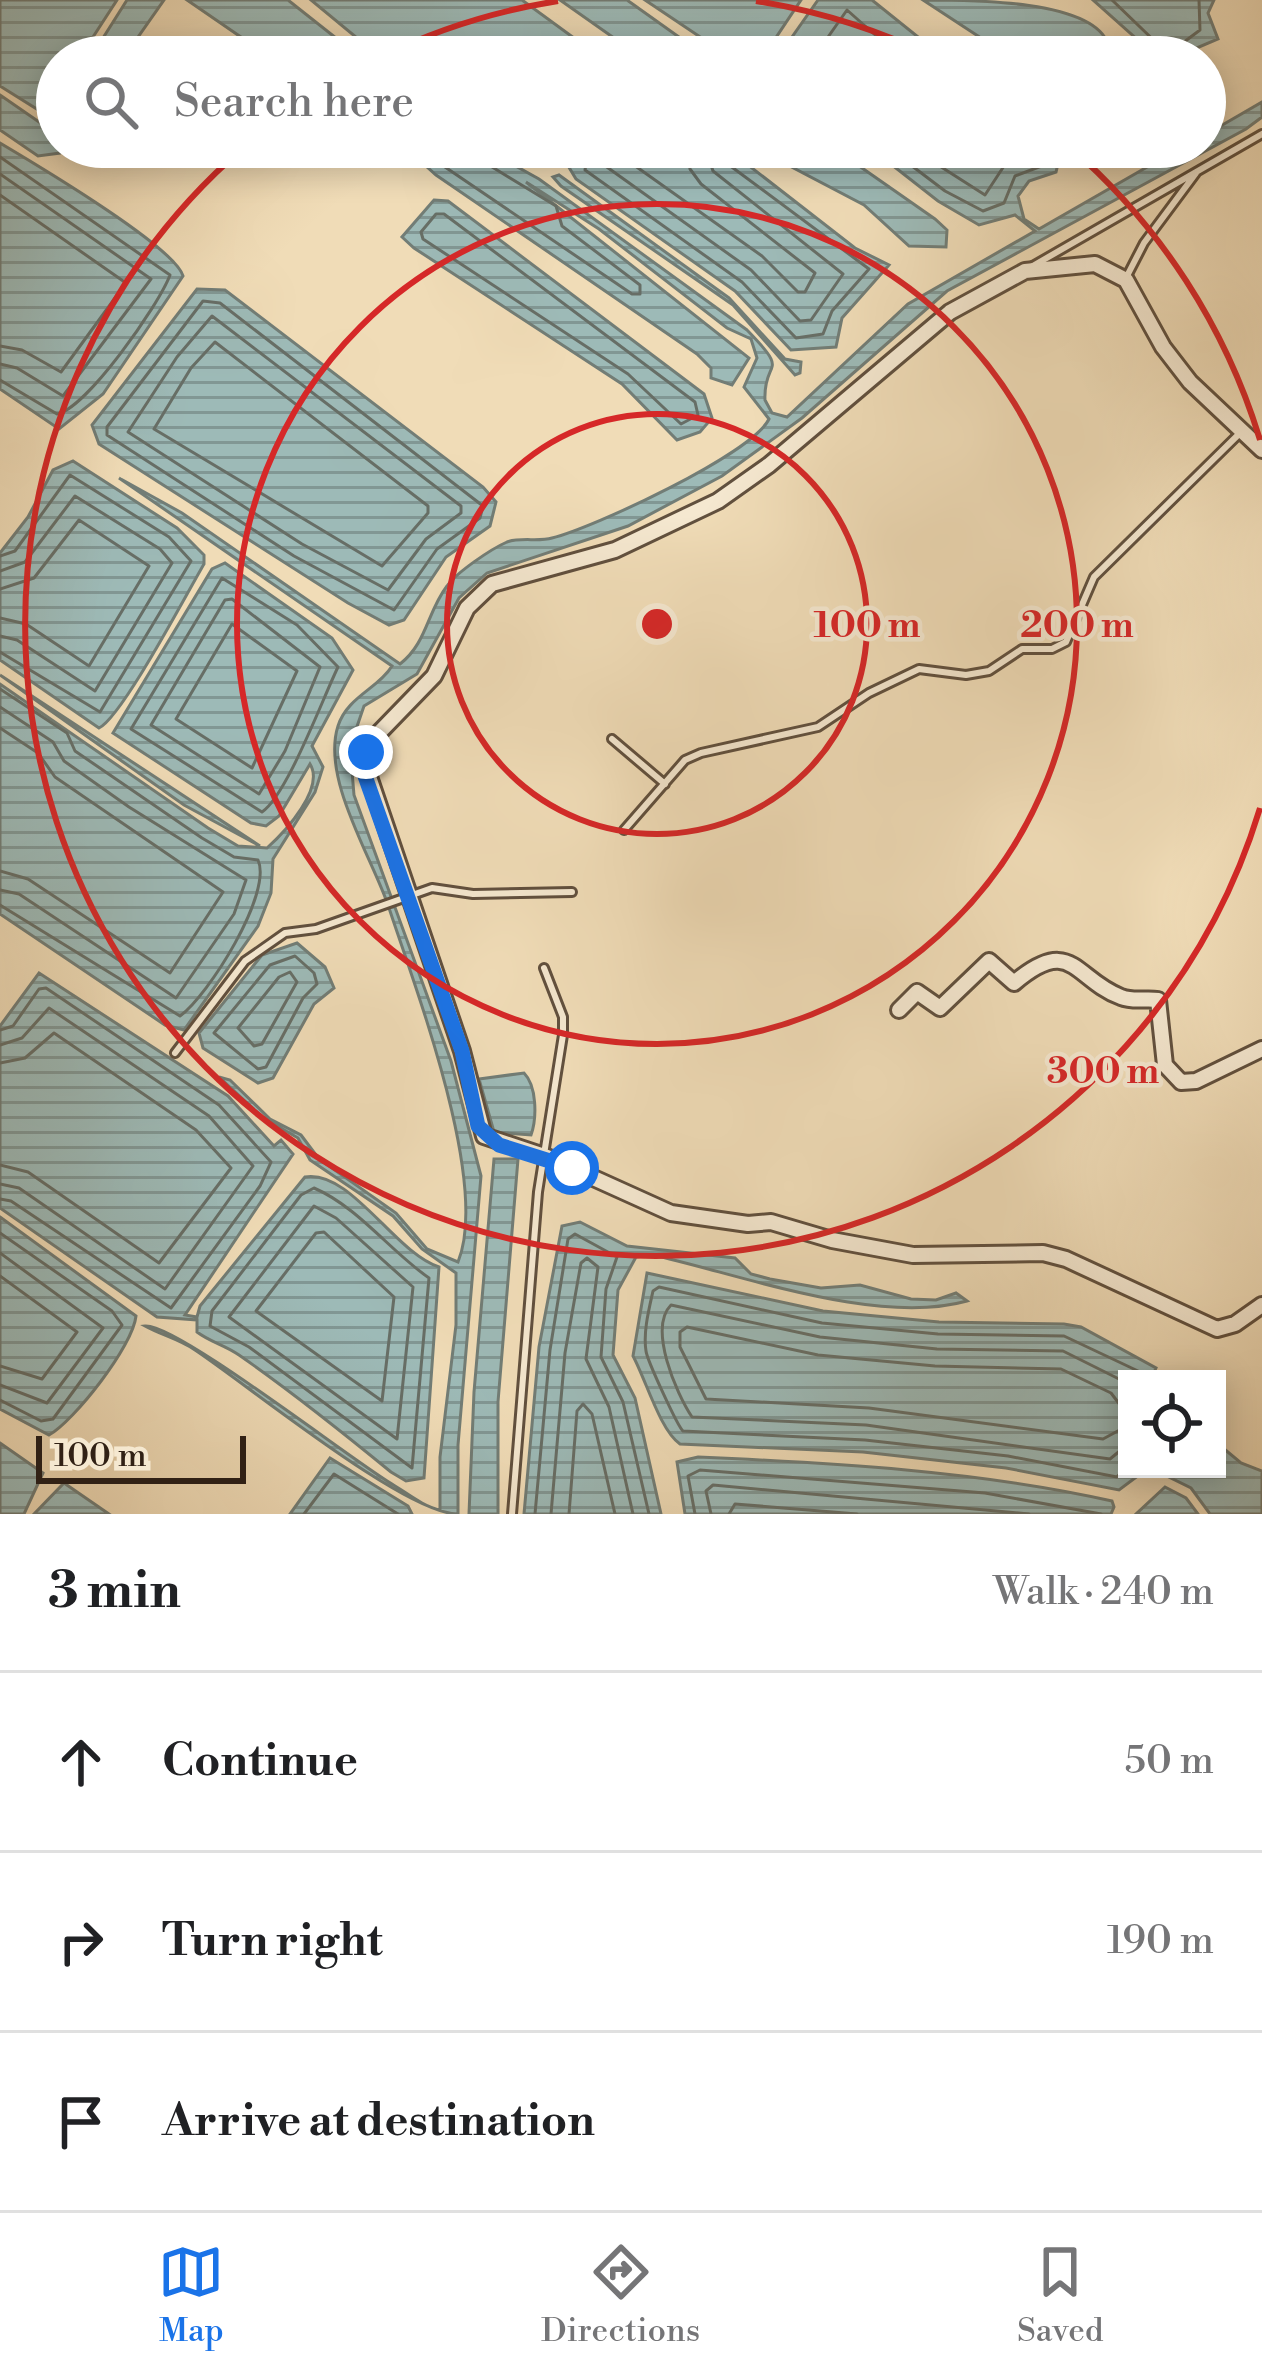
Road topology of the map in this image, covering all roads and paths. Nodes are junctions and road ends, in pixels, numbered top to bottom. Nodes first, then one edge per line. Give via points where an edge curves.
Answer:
1 (1262, 134) edge
2 (1226, 154) edge
3 (1202, 168) edge
4 (1198, 170) junction
5 (1025, 271) junction
6 (1126, 280) junction
7 (1242, 431) junction
8 (1262, 450) edge
9 (612, 739) dead end
10 (665, 784) junction
11 (624, 830) dead end
12 (572, 892) dead end
13 (403, 896) junction
14 (544, 968) dead end
15 (898, 1010) dead end
16 (1262, 1049) edge
17 (175, 1053) dead end
18 (547, 1157) junction
19 (1262, 1305) edge
20 (512, 1514) edge

1 - 2 lane
3 - 4 lane
4 - 5 lane
4 - 6 lane
5 - 6 street via 1095,264
5 - 13 street via 950,312 718,501 615,550 507,578 479,594 434,676 366,752 365,776
6 - 7 street via 1162,346
7 - 8 street
7 - 10 lane via 1094,578 1066,642 1022,649 989,671 919,669 818,727 701,752
9 - 10 lane
10 - 11 lane
12 - 13 lane via 432,889
13 - 17 lane via 264,943
13 - 18 street via 469,1073 478,1126 499,1145
14 - 18 lane via 563,1017
15 - 16 street via 917,992 940,1008 989,961 1014,982 1034,965 1064,962 1117,996 1158,1000 1165,1065 1181,1082
18 - 19 street via 671,1214 771,1222 913,1255 1043,1253 1217,1329
18 - 20 lane

